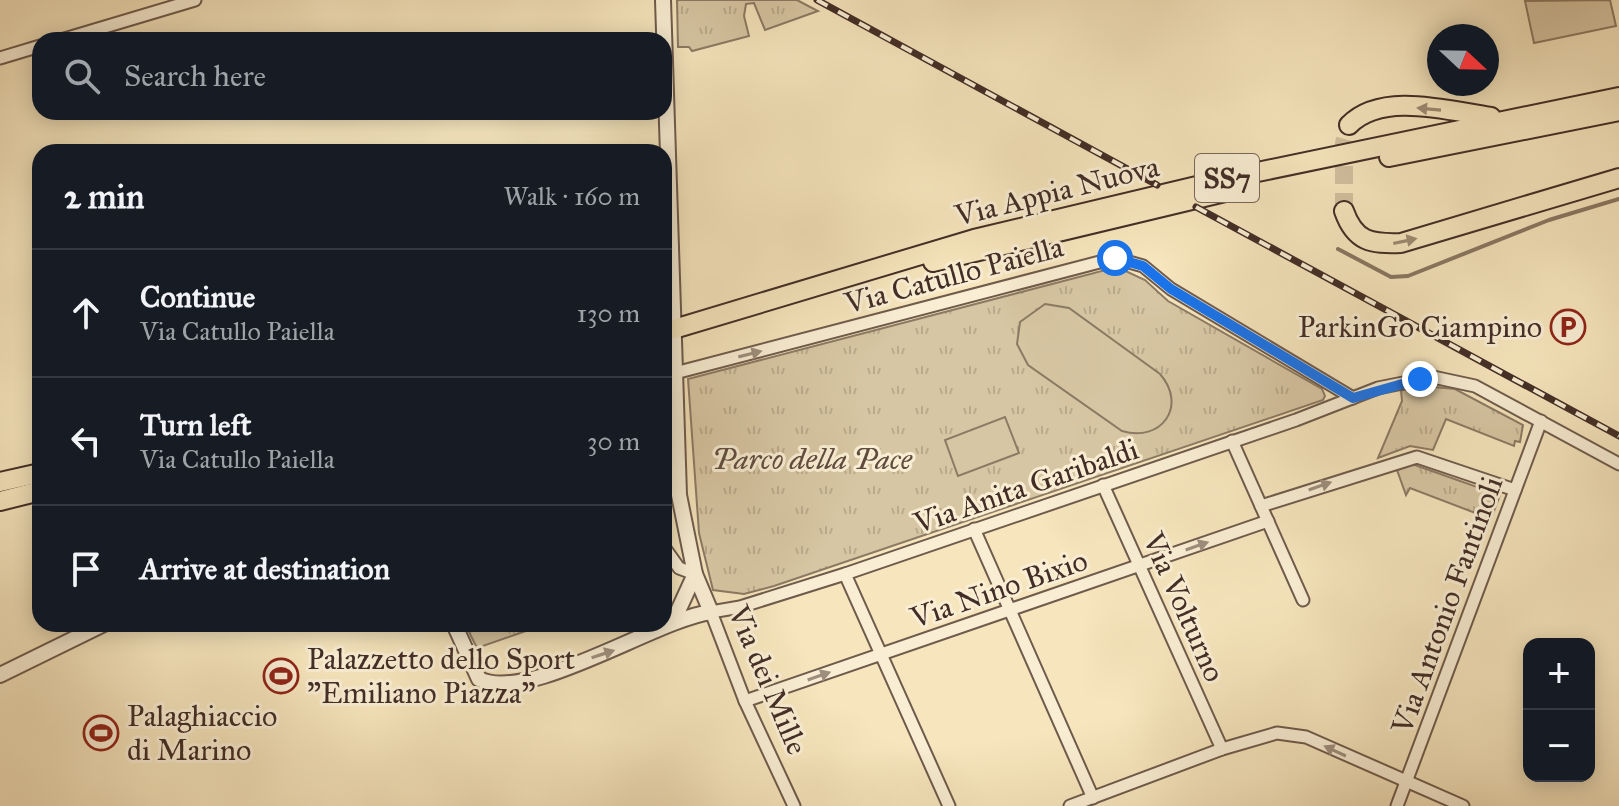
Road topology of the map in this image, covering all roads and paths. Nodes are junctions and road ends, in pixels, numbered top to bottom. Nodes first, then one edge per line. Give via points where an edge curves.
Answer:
1 (195, 0) edge
2 (663, 0) edge
3 (88, 32) edge
4 (663, 32) edge
5 (32, 48) edge
6 (0, 58) edge
7 (1619, 97) edge
8 (1619, 111) edge
9 (1506, 119) junction
10 (665, 120) edge
11 (1349, 125) dead end
12 (665, 144) edge
13 (1619, 178) edge
14 (1344, 211) tunnel mouth
15 (839, 280) junction
16 (672, 328) edge
17 (672, 373) edge
18 (1353, 398) junction
19 (672, 410) edge
20 (1541, 421) junction
21 (1232, 441) junction
22 (1619, 464) edge
23 (32, 475) edge
24 (0, 482) edge
25 (1103, 485) junction
26 (1515, 490) junction
27 (32, 493) edge
28 (0, 501) edge
29 (1261, 506) junction
30 (1268, 521) junction
31 (974, 529) junction
32 (672, 558) edge
33 (1139, 566) junction
34 (695, 574) junction
35 (845, 574) junction
36 (1303, 600) dead end
37 (1010, 610) junction
38 (711, 612) junction
39 (673, 623) joint
40 (88, 632) edge
41 (458, 632) edge
42 (655, 632) edge
43 (880, 656) junction
44 (0, 675) edge
45 (745, 701) junction
46 (1222, 749) junction
47 (1406, 783) junction
48 (1093, 798) junction
49 (794, 806) edge
50 (949, 806) edge
51 (1070, 806) edge
52 (1397, 806) edge
53 (1463, 806) edge

1 - 3 street
2 - 4 street, Via dei Mille
5 - 6 street
7 - 9 main road, Via Appia Nuova / SS7
8 - 15 main road, Via Appia Nuova / SS7 via 1244,187 978,253
9 -> 11 main road via 1384,108 1360,114
9 - 15 main road, Via Appia Nuova / SS7 via 1048,221
10 - 12 street, Via dei Mille
14 -> 13 main road via 1350,229 1374,244 1401,243
15 - 16 main road, Via Appia Nuova / SS7
17 -> 18 street, Via Catullo Paiella via 1115,258 1143,266 1171,289
18 - 20 street via 1414,380 1445,378 1481,388
18 - 21 street, Via Anita Garibaldi
19 - 34 street, Via dei Mille via 679,495
20 - 22 street
20 - 26 street, Via Antonio Fantinoli
21 - 25 street, Via Anita Garibaldi
21 - 29 street
23 - 24 main road
25 - 31 street, Via Anita Garibaldi
25 - 33 street, Via Volturno
29 -> 26 street via 1410,457 1428,458
26 - 47 street, Via Antonio Fantinoli
27 - 28 main road
29 - 30 street
33 -> 30 street, Via Nino Bixio
30 - 36 street
31 - 35 street, Via Anita Garibaldi
31 - 37 street
32 - 34 street, Via dei Mille via 679,568
33 - 37 street, Via Nino Bixio
33 - 46 street, Via Volturno
34 - 38 street, Via dei Mille
34 - 39 street
35 - 38 street, Via Anita Garibaldi
35 - 43 street
37 - 43 street, Via Nino Bixio
37 - 48 street
38 - 39 street
38 - 45 street, Via dei Mille
40 - 44 street
41 -> 42 street via 479,679 506,686 620,649
45 -> 43 street, Via Nino Bixio
43 - 50 street
45 - 49 street, Via dei Mille
47 -> 46 street via 1292,733 1263,735
46 - 48 street
47 - 52 street, Via Antonio Fantinoli
47 - 53 street
48 - 51 street

